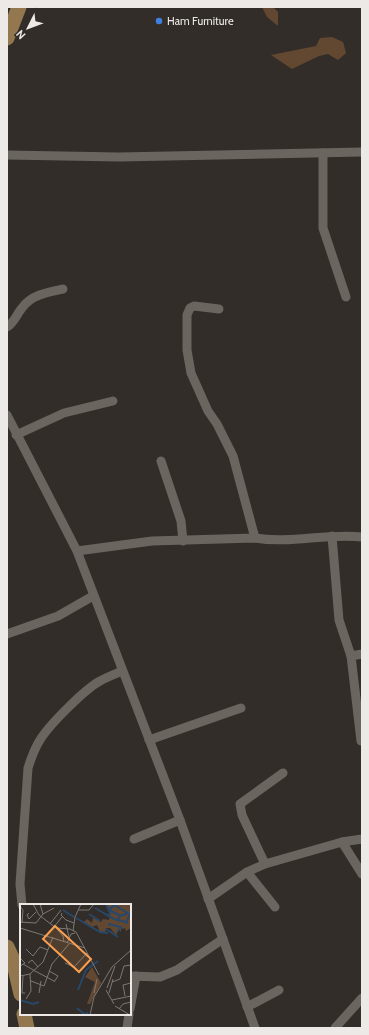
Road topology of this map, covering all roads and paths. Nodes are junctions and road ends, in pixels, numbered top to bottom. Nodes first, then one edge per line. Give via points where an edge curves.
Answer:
1 (19, 7) edge
2 (7, 38) edge
3 (362, 152) edge
4 (323, 153) junction
5 (7, 155) edge
6 (64, 290) dead end
7 (346, 297) dead end
8 (219, 309) dead end
9 (7, 327) edge
10 (113, 401) dead end
11 (7, 415) edge
12 (16, 435) junction
13 (161, 461) dead end
14 (332, 536) junction
15 (362, 537) edge
16 (255, 538) junction
17 (183, 541) junction
18 (77, 551) junction
19 (93, 596) junction
20 (7, 634) edge
21 (362, 654) edge
22 (351, 656) junction
23 (122, 671) junction
24 (240, 708) dead end
25 (149, 740) junction
26 (361, 741) dead end
27 (283, 773) dead end
28 (180, 820) junction
29 (134, 839) dead end
30 (362, 839) edge
31 (342, 842) junction
32 (265, 864) junction
33 (247, 872) junction
34 (362, 874) edge
35 (208, 899) junction
36 (22, 904) edge
37 (275, 907) dead end
38 (223, 939) junction
39 (14, 955) edge
40 (133, 976) edge
41 (20, 988) edge
42 (278, 990) dead end
43 (131, 998) edge
44 (362, 998) edge
45 (247, 1007) junction
46 (24, 1015) edge
47 (129, 1015) edge
48 (27, 1028) edge
49 (127, 1028) edge
50 (255, 1028) edge
51 (335, 1028) edge

1 - 2 main road
3 - 4 street
4 - 5 street via 119,157
4 - 7 street via 323,228
6 - 9 street via 32,298 21,309 15,321
8 - 16 street via 194,306 190,308 186,315 186,350 191,373 233,456
10 - 12 street via 64,414
11 - 12 street
12 - 18 street
13 - 17 street via 181,521
14 - 15 street
14 - 16 street via 271,541
14 - 22 street via 339,620
16 - 17 street
17 - 18 street via 152,541
18 - 19 street
19 - 20 street via 58,616
19 - 23 street
21 - 22 street
22 - 26 street
23 - 25 street
23 - 36 street via 89,689 52,725 40,739 32,755 28,768 20,884
24 - 25 street
25 - 28 street
27 - 32 street via 240,804 242,815
28 - 29 street
28 - 35 street
30 - 31 street
31 - 32 street
31 - 34 street
32 - 33 street
33 - 35 street
33 - 37 street
35 - 38 street
38 - 40 street via 177,970 160,977
38 - 45 street
39 - 41 main road
40 - 43 street
42 - 45 street
44 - 51 street
45 - 50 street
46 - 48 main road
47 - 49 street

